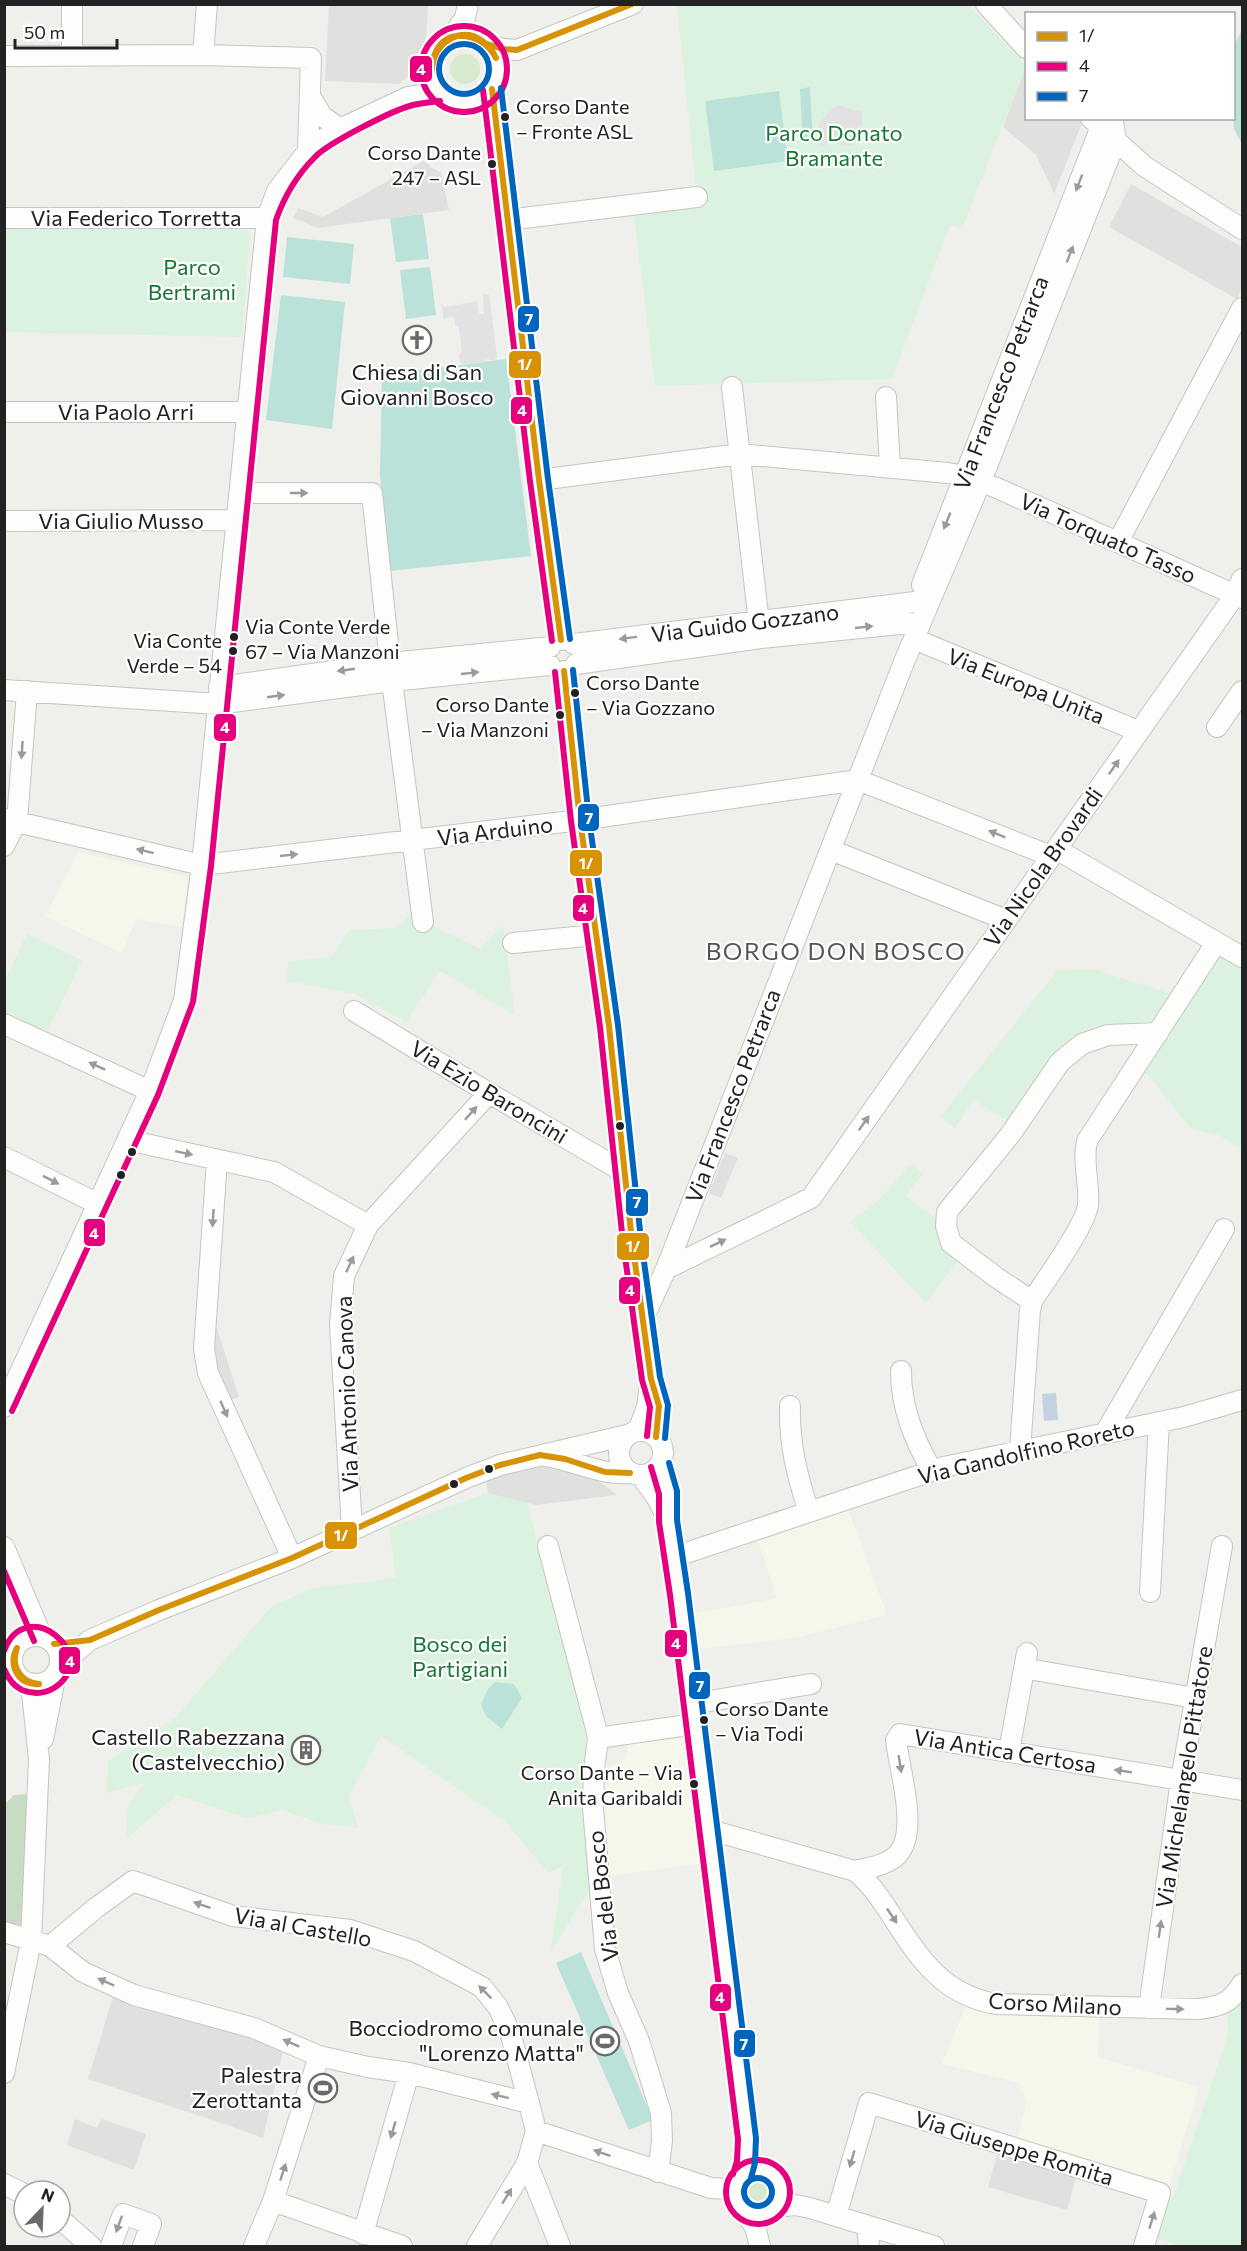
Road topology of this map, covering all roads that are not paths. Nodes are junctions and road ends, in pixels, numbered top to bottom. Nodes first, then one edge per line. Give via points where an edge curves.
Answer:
1 (72, 4) edge
2 (207, 4) edge
3 (468, 4) edge
4 (478, 4) edge
5 (633, 4) edge
6 (986, 4) edge
7 (1004, 4) edge
8 (1025, 28) edge
9 (452, 37) junction
10 (485, 42) junction
11 (1025, 47) edge
12 (517, 50) junction
13 (203, 55) junction
14 (4, 56) edge
15 (72, 56) junction
16 (498, 67) junction
17 (430, 72) junction
18 (492, 89) junction
19 (439, 92) junction
20 (310, 96) junction
21 (408, 97) junction
22 (473, 102) junction
23 (495, 121) junction
24 (1104, 126) edge
25 (340, 129) junction
26 (308, 151) junction
27 (697, 197) dead end
28 (4, 218) edge
29 (267, 218) junction
30 (507, 220) junction
31 (1242, 229) edge
32 (1242, 308) edge
33 (732, 387) dead end
34 (886, 397) dead end
35 (4, 412) edge
36 (246, 412) junction
37 (740, 454) junction
38 (890, 466) junction
39 (973, 479) junction
40 (539, 480) junction
41 (240, 493) junction
42 (237, 520) junction
43 (4, 521) edge
44 (1118, 542) junction
45 (1240, 591) edge
46 (915, 602) junction
47 (760, 629) junction
48 (912, 631) junction
49 (563, 655) junction
50 (391, 672) junction
51 (4, 690) edge
52 (1242, 691) edge
53 (27, 692) junction
54 (219, 696) junction
55 (1217, 727) dead end
56 (1138, 731) junction
57 (858, 780) junction
58 (11, 820) edge
59 (580, 820) junction
60 (412, 841) junction
61 (4, 846) edge
62 (831, 850) junction
63 (1054, 852) junction
64 (202, 865) junction
65 (1006, 920) junction
66 (423, 922) dead end
67 (596, 936) junction
68 (513, 943) dead end
69 (1216, 943) junction
70 (1242, 957) edge
71 (354, 1011) dead end
72 (4, 1024) edge
73 (1158, 1033) junction
74 (150, 1091) junction
75 (489, 1093) junction
76 (127, 1140) junction
77 (4, 1157) edge
78 (217, 1160) junction
79 (624, 1172) junction
80 (98, 1204) junction
81 (368, 1225) junction
82 (1224, 1229) dead end
83 (666, 1269) junction
84 (1032, 1301) junction
85 (643, 1319) junction
86 (901, 1371) dead end
87 (1242, 1400) edge
88 (790, 1406) dead end
89 (4, 1407) edge
90 (1159, 1422) junction
91 (1105, 1433) junction
92 (640, 1434) junction
93 (1020, 1450) junction
94 (540, 1455) junction
95 (660, 1465) junction
96 (932, 1471) junction
97 (636, 1474) junction
98 (809, 1512) junction
99 (668, 1521) junction
100 (352, 1530) junction
101 (548, 1546) dead end
102 (1222, 1546) dead end
103 (4, 1547) edge
104 (674, 1557) junction
105 (292, 1558) junction
106 (1150, 1592) dead end
107 (25, 1599) junction
108 (90, 1640) junction
109 (48, 1641) junction
110 (12, 1652) edge
111 (57, 1670) junction
112 (18, 1680) edge
113 (811, 1684) dead end
114 (1195, 1698) junction
115 (692, 1704) junction
116 (695, 1724) junction
117 (598, 1738) junction
118 (1008, 1751) junction
119 (39, 1759) junction
120 (1181, 1780) junction
121 (1242, 1790) edge
122 (706, 1828) junction
123 (855, 1871) junction
124 (4, 1932) edge
125 (40, 1943) junction
126 (1242, 1984) edge
127 (13, 1991) edge
128 (1149, 2008) junction
129 (319, 2056) junction
130 (4, 2073) edge
131 (409, 2073) junction
132 (529, 2103) junction
133 (536, 2131) junction
134 (747, 2139) junction
135 (527, 2163) junction
136 (658, 2172) junction
137 (774, 2176) junction
138 (740, 2179) junction
139 (696, 2184) junction
140 (273, 2201) junction
141 (742, 2208) junction
142 (772, 2210) junction
143 (816, 2210) junction
144 (836, 2216) junction
145 (867, 2226) junction
146 (72, 2230) edge
147 (363, 2234) junction
148 (91, 2247) edge
149 (111, 2247) edge
150 (143, 2247) edge
151 (254, 2247) edge
152 (402, 2247) edge
153 (477, 2247) edge
154 (560, 2247) edge
155 (761, 2247) edge
156 (869, 2247) edge
157 (933, 2247) edge
158 (1144, 2247) edge

1 - 15 street
2 - 13 street
3 - 9 street via 465,18
4 - 10 street
5 - 12 street
6 - 11 street
7 - 8 street
9 - 10 street via 473,36
9 - 17 street via 435,51
10 - 12 street
10 - 16 street via 493,50
12 - 16 street
13 - 15 street
13 - 20 street via 311,58
14 - 15 street
16 - 18 street
17 - 19 street
17 - 21 street
18 - 22 street
18 - 23 street
19 - 21 street
19 - 22 street via 455,102
20 - 25 street via 322,116
20 - 26 street
21 - 25 street
22 - 23 street
23 - 30 street
24 - 31 street via 1158,176
24 - 39 street, Via Francesco Petrarca
25 - 26 street
26 - 29 street via 277,191
27 - 30 street
28 - 29 street, Via Federico Torretta
29 - 36 street
30 - 40 street
32 - 44 street
33 - 37 street
34 - 38 street
35 - 36 street, Via Paolo Arri
36 - 41 street
37 - 38 street, Via Torquato Tasso
37 - 40 street, Via Torquato Tasso
37 - 47 street
38 - 39 street, Via Torquato Tasso
39 - 44 street, Via Torquato Tasso
39 -> 46 street, Via Francesco Petrarca
39 - 48 street, Via Francesco Petrarca
40 - 49 street
41 - 42 street
41 -> 50 street via 372,493
42 - 43 street, Via Giulio Musso
42 - 54 street
44 - 45 street, Via Torquato Tasso
45 - 56 street, Via Nicola Brovardi
46 - 47 street, Via Guido Gozzano
46 - 48 street, Via Francesco Petrarca
47 -> 48 street, Via Guido Gozzano
47 - 49 street, Via Guido Gozzano
48 - 56 street, Via Europa Unita
48 - 57 street, Via Francesco Petrarca
49 - 50 street, Via Guido Gozzano
49 - 59 street
50 - 54 street, Via Guido Gozzano
50 - 60 street
51 - 53 street, Via Guido Gozzano
52 - 55 street
53 - 54 street, Via Guido Gozzano
53 -> 58 street
54 - 64 street
63 -> 56 street, Via Nicola Brovardi
57 - 59 street, Via Arduino
57 - 62 street, Via Francesco Petrarca
63 -> 57 street
58 - 61 street
64 -> 58 street, Via Arduino
59 - 60 street, Via Arduino
59 - 67 street
64 -> 60 street, Via Arduino
60 - 66 street
62 - 65 street
62 - 83 street, Via Francesco Petrarca
63 - 65 street, Via Nicola Brovardi
63 - 69 street
64 - 74 street via 184,1000
83 -> 65 street, Via Nicola Brovardi via 811,1198
67 - 68 street
67 - 79 street
69 - 70 street
69 - 73 street
71 - 75 street, Via Ezio Baroncini
74 -> 72 street
73 - 84 street via 1088,1141 1086,1214
73 - 84 street via 1108,1035 1082,1044 1060,1062 1010,1135 947,1212 951,1243
74 - 76 street
75 - 79 street, Via Ezio Baroncini
81 -> 75 street, Via Antonio Canova
76 -> 78 street
76 - 80 street
77 -> 80 street
78 - 81 street via 274,1172
78 -> 105 street via 204,1349 208,1373
79 - 85 street
80 - 89 street
100 -> 81 street, Via Antonio Canova via 340,1324 344,1276
82 - 91 street
83 - 85 street, Via Francesco Petrarca
84 - 93 street
85 - 92 street via 651,1379
86 - 96 street via 901,1392 909,1422
87 - 90 street, Via Gandolfino Roreto
88 - 98 street via 792,1452
90 - 91 street, Via Gandolfino Roreto
90 - 106 street
91 - 93 street, Via Gandolfino Roreto
92 - 94 street
92 - 95 street via 663,1451
92 - 97 street via 622,1441 618,1455 624,1469
93 - 96 street, Via Gandolfino Roreto
94 - 97 street via 605,1472
94 - 100 street via 466,1478
95 - 97 street via 648,1474
95 - 99 street via 668,1494
96 - 98 street, Via Gandolfino Roreto
97 - 99 street via 657,1498
98 - 104 street, Via Gandolfino Roreto
99 - 104 street
100 - 105 street
101 - 117 street, Via del Bosco
102 - 114 street, Via Michelangelo Pittatore
103 - 107 street
104 - 115 street
105 - 108 street
107 - 109 street
107 - 110 street
108 - 109 street
108 - 111 street
109 - 110 street via 27,1638
109 - 111 street via 60,1658
110 - 112 street
111 - 112 street via 43,1683
111 - 119 street
112 - 119 street
113 - 115 street
114 - 118 street via 1030,1661
114 - 120 street, Via Michelangelo Pittatore
115 - 116 street
116 - 117 street
116 - 122 street
117 - 136 street, Via del Bosco via 593,1808 605,1949 661,2114
120 -> 118 street, Via Antica Certosa
118 -> 123 street, Via Antica Certosa via 899,1735 896,1742 908,1822 906,1839 895,1856
119 - 125 street
120 - 121 street, Via Antica Certosa
128 -> 120 street, Via Michelangelo Pittatore
122 - 123 street
122 - 134 street
123 -> 128 street, Corso Milano via 871,1886 926,1966 968,1996 996,2004
124 - 125 street
125 - 127 street
129 -> 125 street via 254,2028 134,1995 83,1972
132 -> 125 street, Via al Castello via 510,2032 498,2007 482,1987 414,1951 350,1930 233,1916 133,1881
128 -> 126 street, Corso Milano via 1218,2007 1233,1998
127 - 130 street
129 - 131 street
140 -> 129 street
132 -> 131 street
131 -> 147 street
132 - 133 street
133 - 135 street
136 -> 133 street
134 - 137 street via 758,2162
134 - 138 street via 746,2164
153 -> 135 street
135 - 154 street
136 - 139 street
137 - 138 street via 758,2169
137 - 142 street via 781,2193
137 - 143 street via 795,2199
138 - 139 street via 732,2188 723,2190
138 - 141 street via 735,2195
139 - 141 street
140 - 147 street
140 - 151 street
141 - 142 street via 759,2215
141 - 155 street via 755,2227
142 - 143 street via 795,2205
142 - 155 street
143 - 144 street
144 - 145 street
158 -> 144 street, Via Giuseppe Romita via 1160,2193 869,2103
145 - 156 street
145 - 157 street
146 - 148 street
147 - 152 street
150 -> 149 street via 151,2224 123,2214

